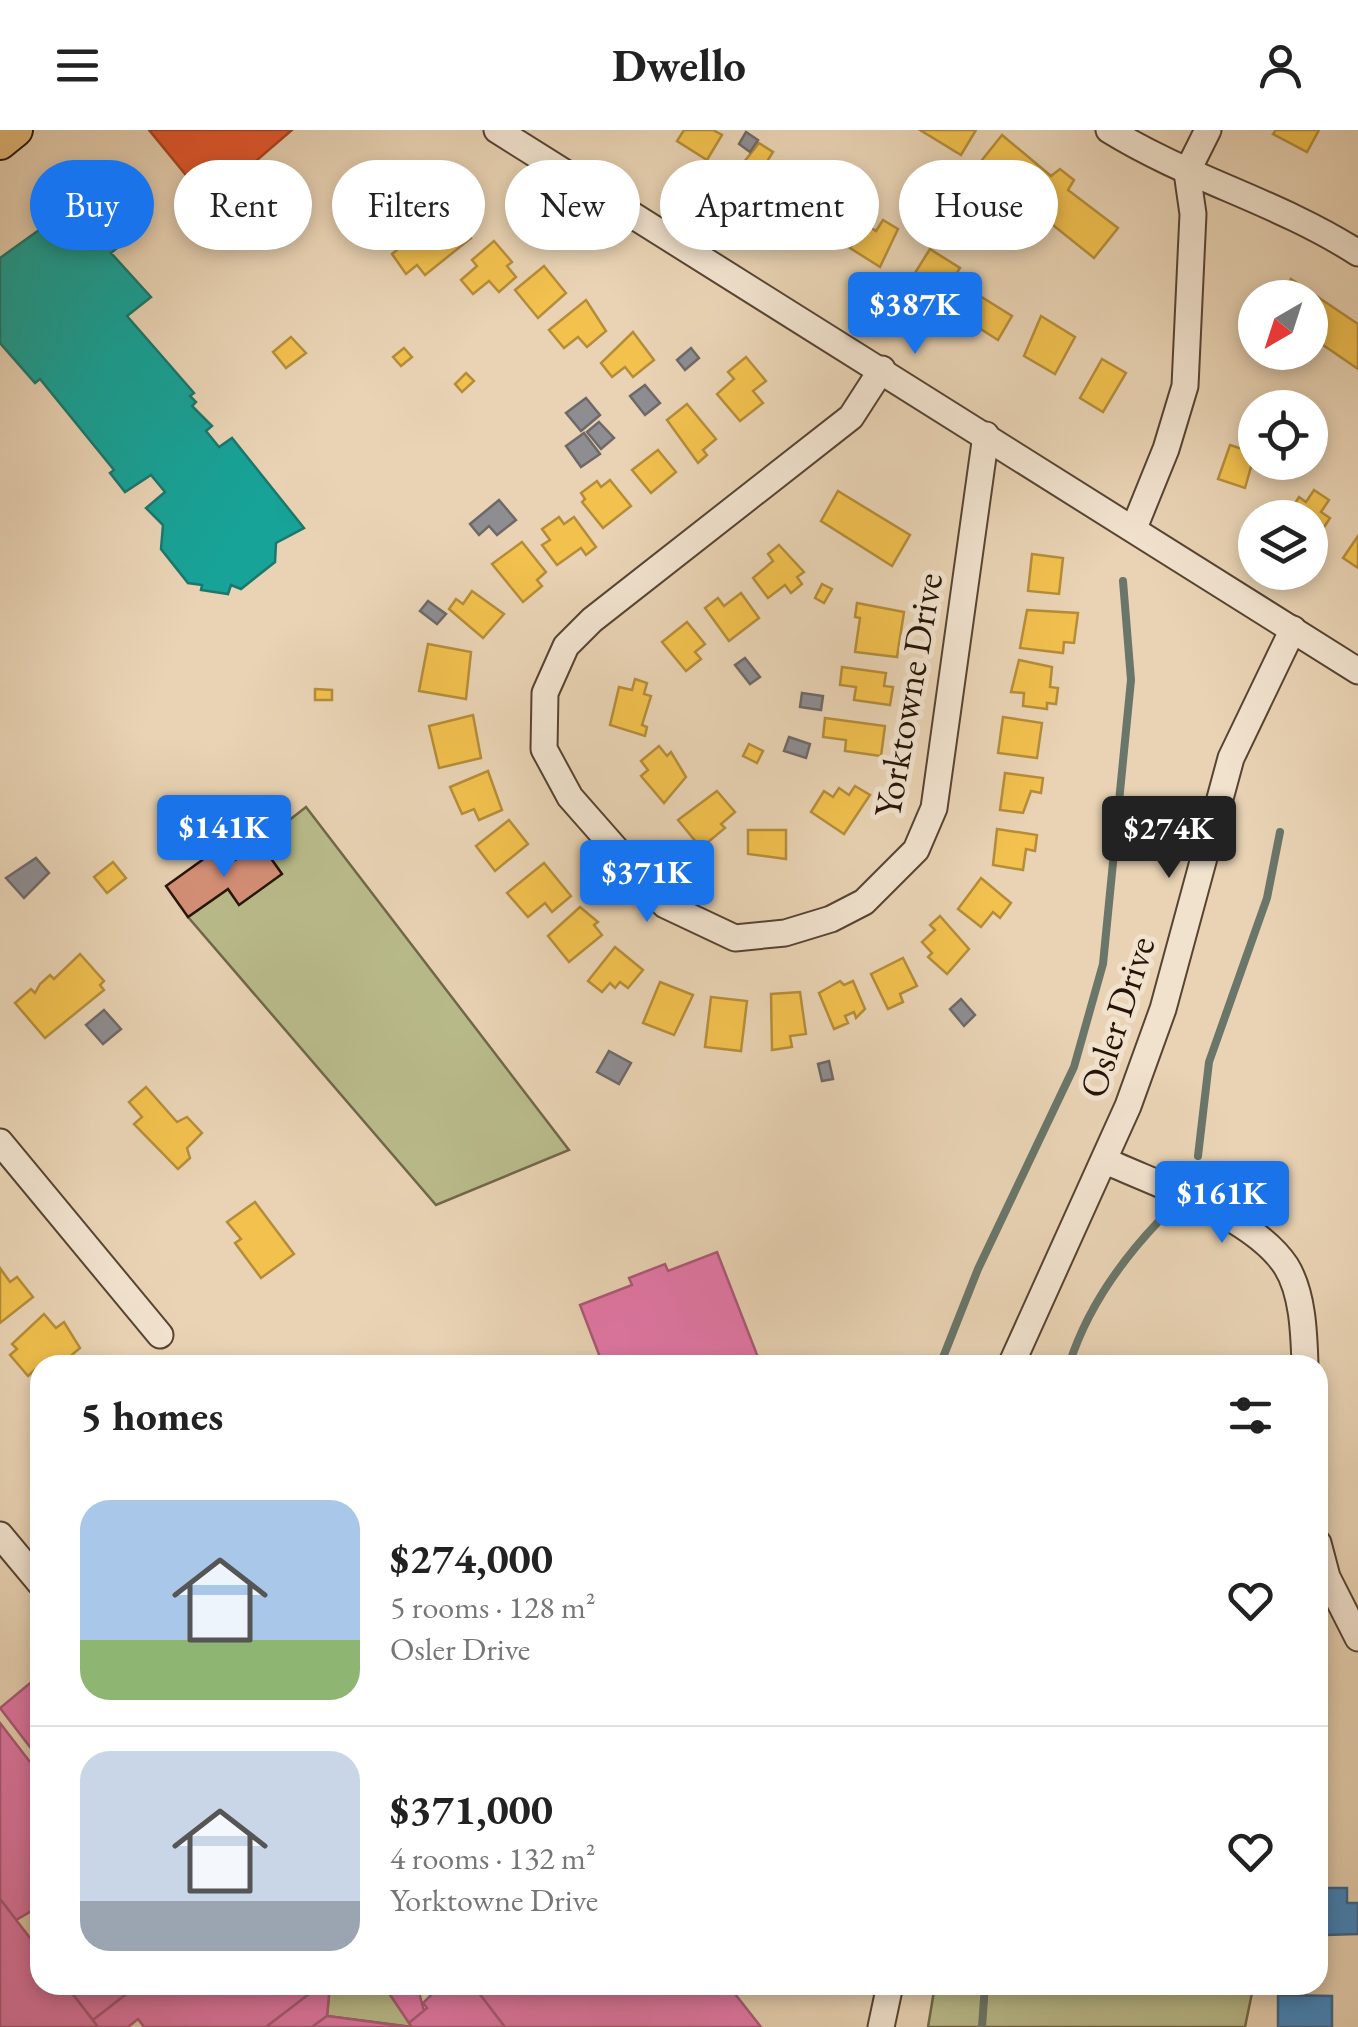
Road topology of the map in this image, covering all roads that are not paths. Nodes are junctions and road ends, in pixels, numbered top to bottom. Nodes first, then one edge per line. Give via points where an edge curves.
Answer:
1 (16, 130) edge
2 (497, 130) edge
3 (1109, 130) edge
4 (1208, 130) edge
5 (0, 143) edge
6 (1187, 172) junction
7 (1358, 253) edge
8 (882, 368) junction
9 (986, 435) junction
10 (1134, 528) junction
11 (1293, 629) junction
12 (1358, 671) edge
13 (0, 1142) edge
14 (1106, 1161) junction
15 (160, 1335) dead end
16 (1016, 1355) edge
17 (1304, 1355) edge
18 (0, 1535) edge
19 (30, 1571) edge
20 (1328, 1579) edge
21 (1358, 1638) edge
22 (888, 1995) edge
23 (882, 2027) edge

1 - 5 main road
2 - 8 street
3 - 6 street
4 - 6 street
6 - 7 street via 1266,203
6 - 10 street via 1193,214 1185,386
8 - 9 street
8 - 9 street, Yorktowne Drive via 851,416 592,620 554,664 541,726 552,771 665,905 735,938 785,934 864,902 916,850 934,808
9 - 10 street
10 - 11 street
11 - 12 street
11 - 14 street, Osler Drive via 1231,758 1163,1010
13 - 15 street
14 - 16 street, Osler Drive
14 - 17 street via 1243,1226 1271,1249 1296,1292
18 - 19 street
20 - 21 street
22 - 23 street

